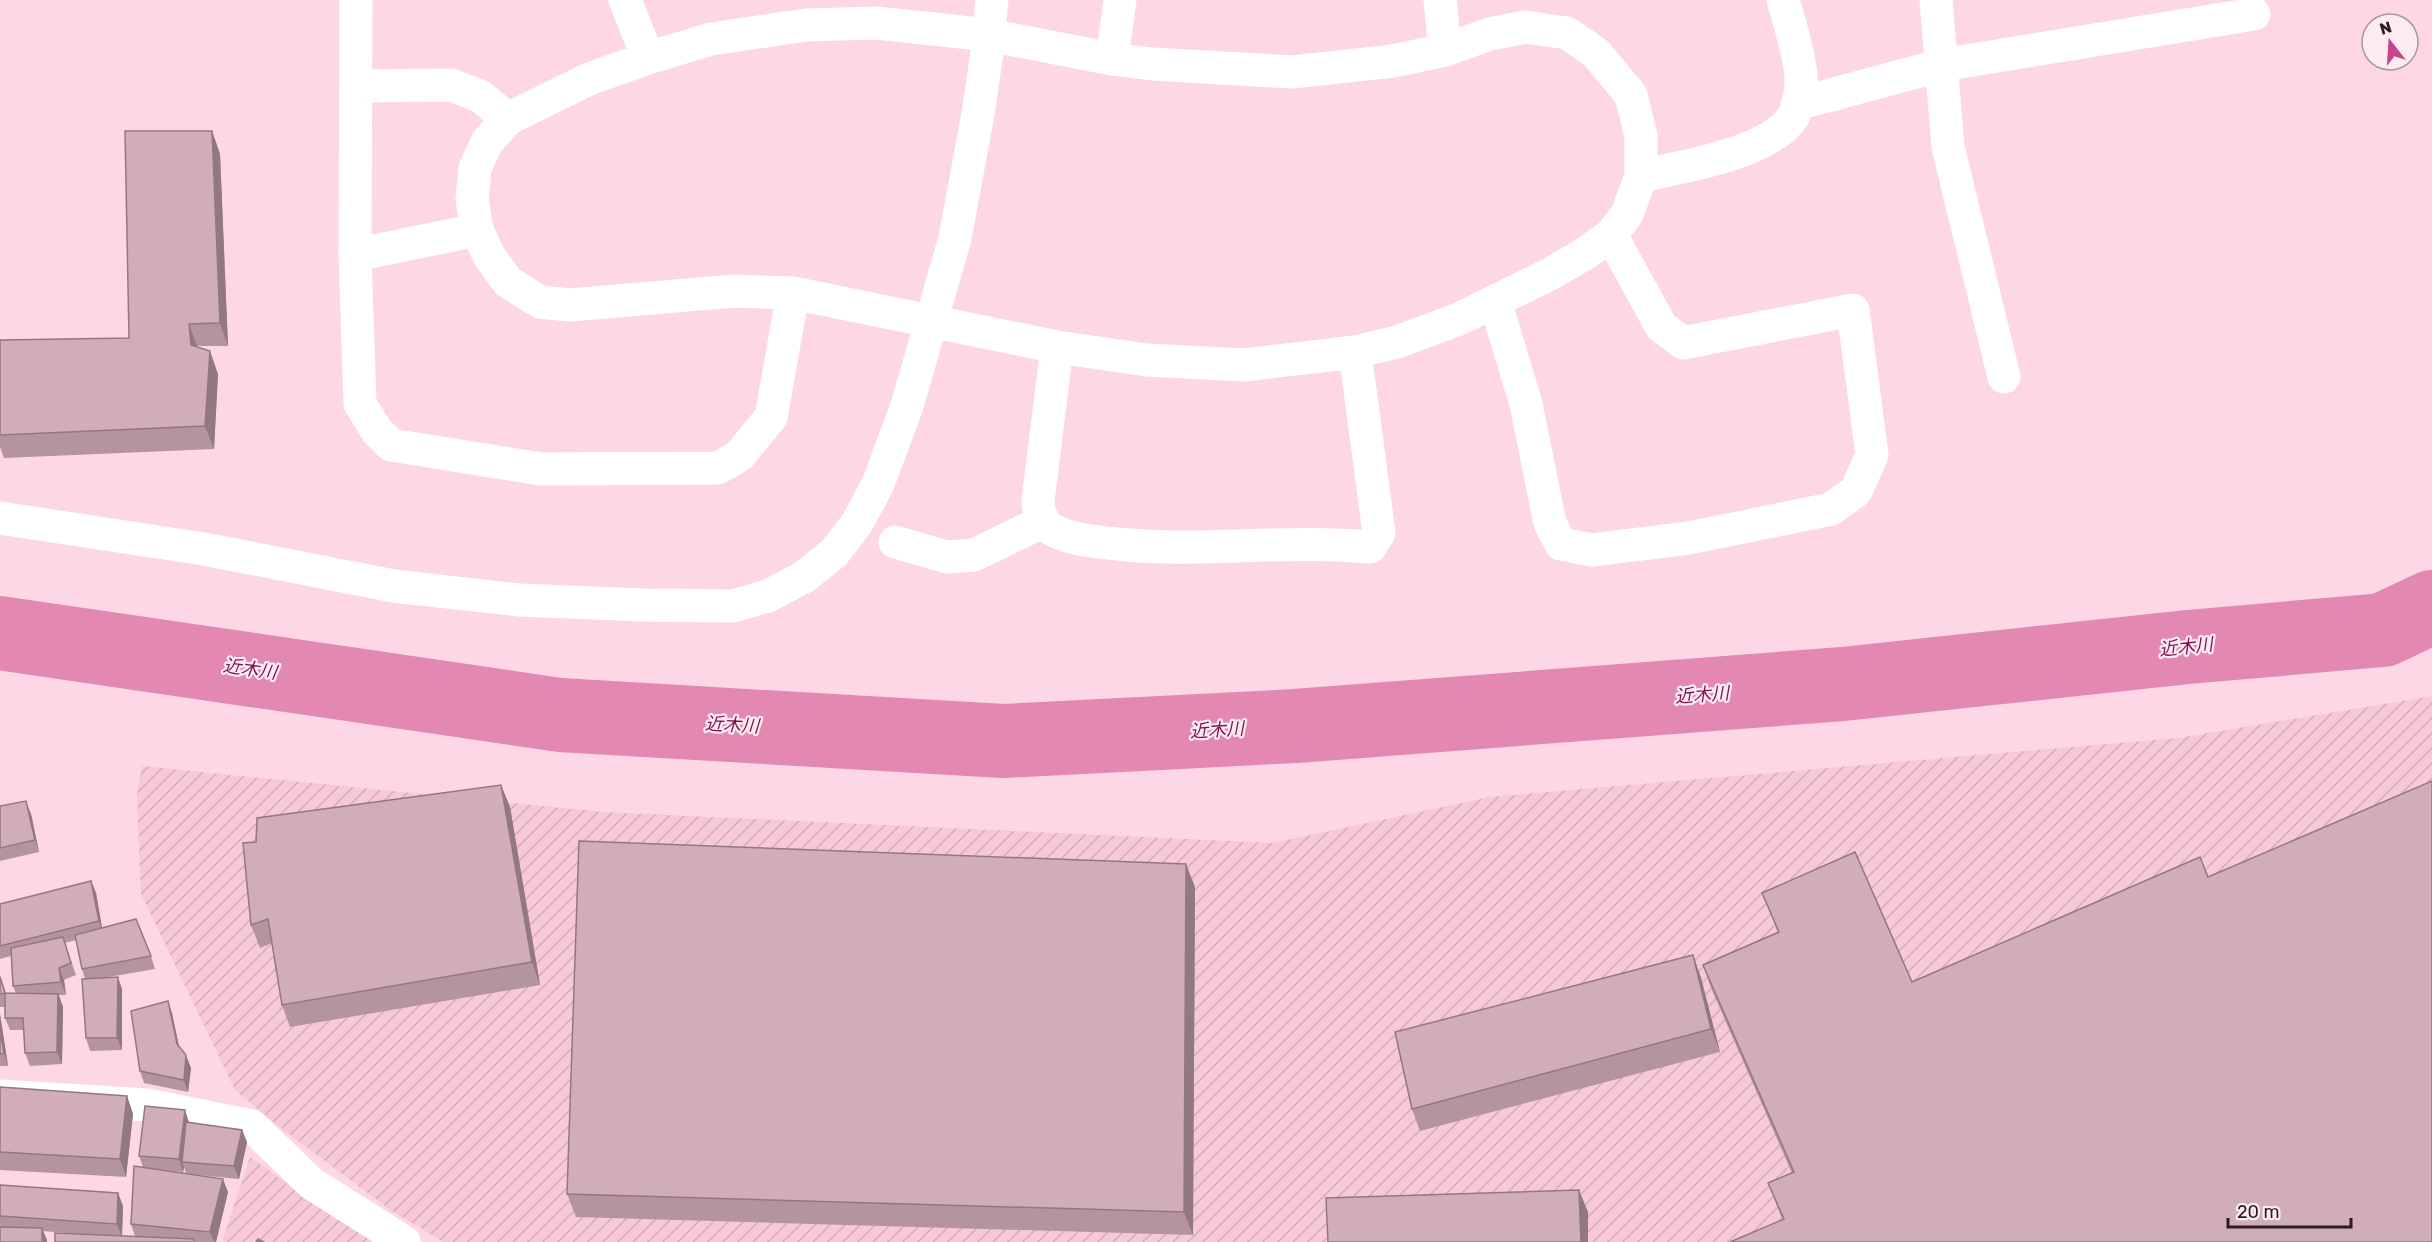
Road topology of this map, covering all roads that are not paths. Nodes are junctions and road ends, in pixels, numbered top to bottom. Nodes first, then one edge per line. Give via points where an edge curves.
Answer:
1 (356, 0) edge
2 (625, 0) edge
3 (992, 0) edge
4 (1120, 0) edge
5 (1440, 0) edge
6 (1783, 0) edge
7 (1936, 0) edge
8 (806, 12) edge
9 (2254, 14) dead end
10 (989, 35) junction
11 (1445, 50) junction
12 (648, 58) junction
13 (1112, 59) junction
14 (1942, 64) junction
15 (356, 86) junction
16 (1797, 104) junction
17 (508, 119) junction
18 (1641, 176) junction
19 (477, 230) junction
20 (1611, 235) junction
21 (355, 255) junction
22 (793, 293) junction
23 (1496, 301) junction
24 (932, 322) junction
25 (1057, 347) junction
26 (1355, 352) junction
27 (2004, 377) dead end
28 (0, 518) edge
29 (1044, 521) junction
30 (895, 542) dead end
31 (0, 1096) edge
32 (404, 1242) edge

1 - 15 street
2 - 12 street
3 - 10 street
4 - 13 street
5 - 11 street
6 - 16 street via 1801,84
7 - 14 street
8 - 10 street
8 - 12 street
9 - 14 street
10 - 13 street
10 - 24 street via 956,238
11 - 13 street via 1393,62 1292,72
11 - 18 street via 1525,27 1567,33 1596,53 1631,95 1641,136
12 - 17 street via 589,79
14 - 16 street
14 - 27 street via 1948,147
15 - 17 street via 451,85 480,96
15 - 21 street
16 - 18 street via 1794,116 1772,136 1742,152
17 - 19 street via 487,142 475,168 472,199
18 - 20 street via 1627,214
19 - 21 street
19 - 22 street via 489,256 508,282 540,302 570,305 734,291
20 - 23 street via 1552,273
20 - 23 street via 1661,326 1683,343 1853,310 1872,455 1856,491 1831,509 1689,538 1592,550 1561,544 1550,523 1526,404
21 - 22 street via 360,404 377,431 391,445 541,469 718,468 739,456 771,417
22 - 24 street
23 - 26 street via 1408,338
24 - 25 street
24 - 28 street via 908,406 878,484 857,523 834,553 804,577 768,596 733,606 519,600 394,586 204,549
25 - 26 street via 1147,360 1244,365
25 - 29 street via 1038,501 1039,515
26 - 29 street via 1379,533 1370,547 1287,543 1154,548 1092,541 1053,531
29 - 30 street via 974,555 947,557
31 - 32 street via 147,1105 252,1125 311,1183

